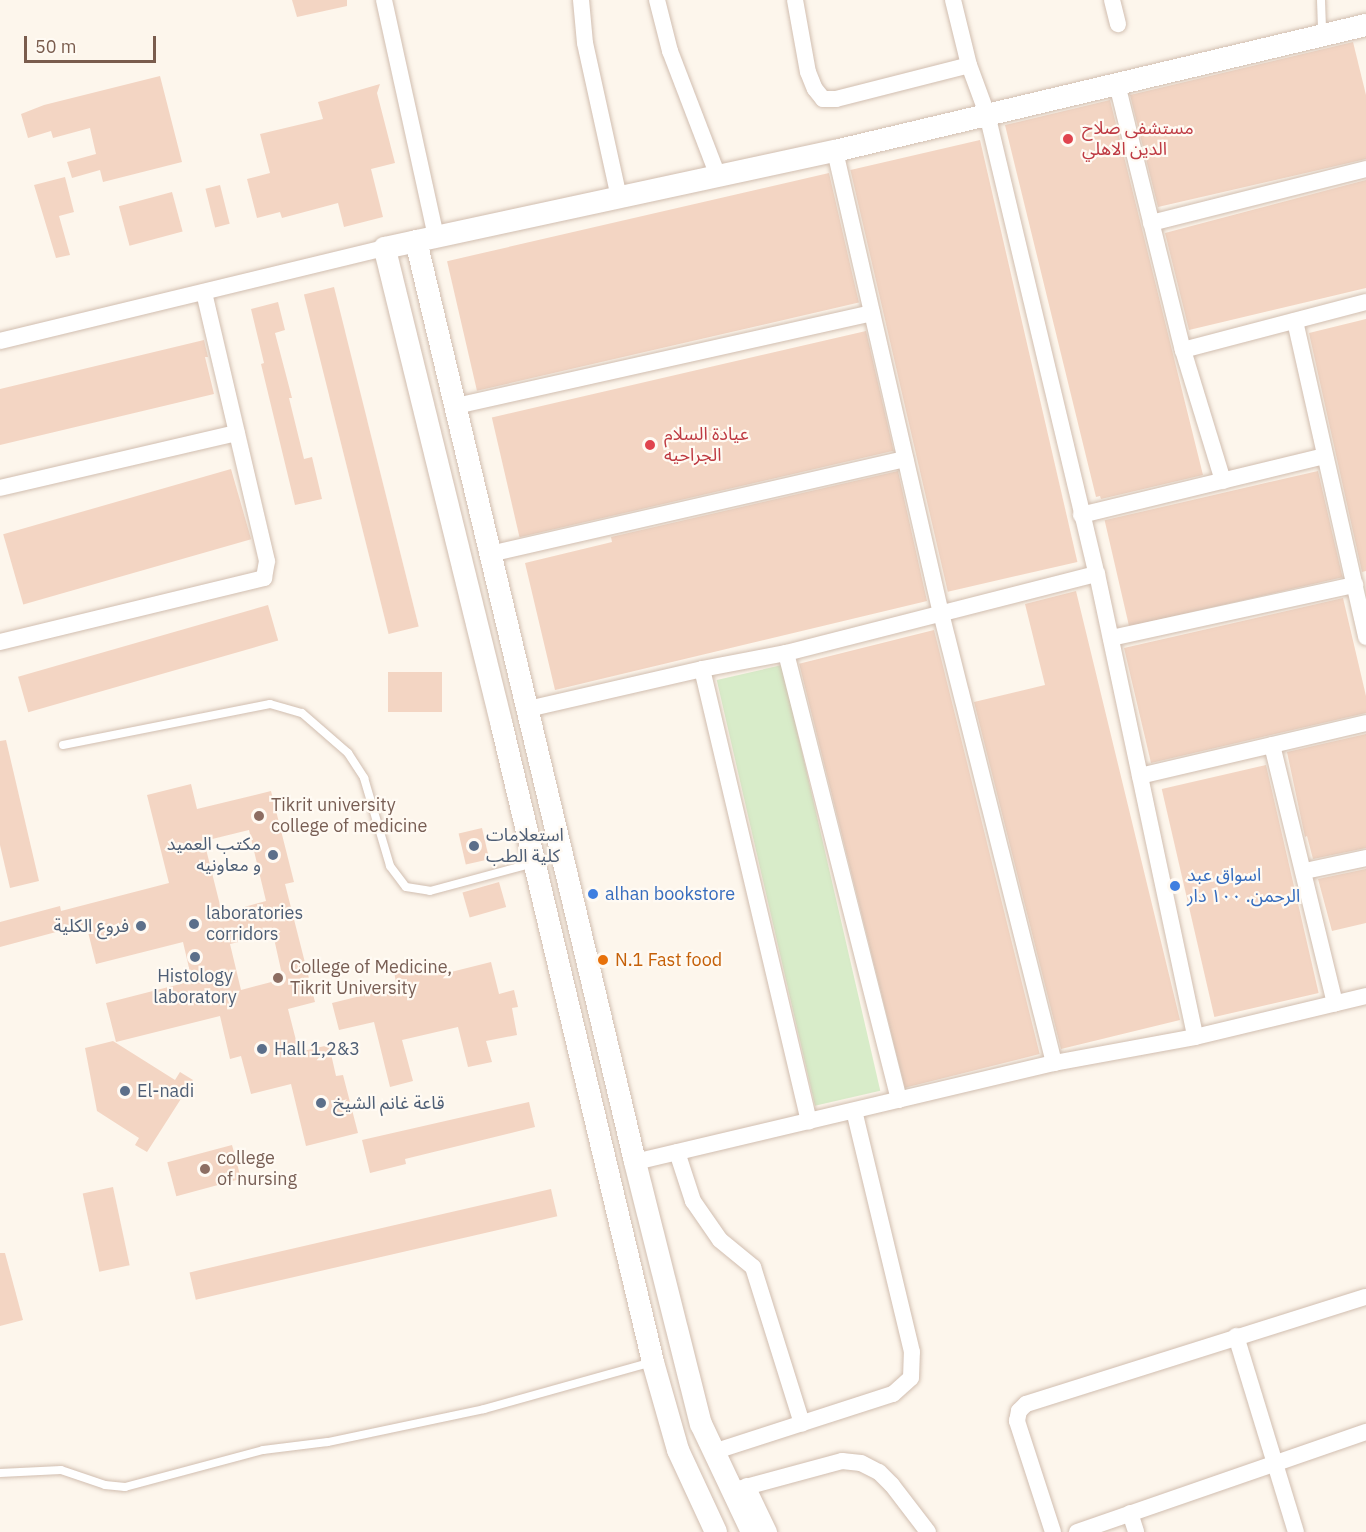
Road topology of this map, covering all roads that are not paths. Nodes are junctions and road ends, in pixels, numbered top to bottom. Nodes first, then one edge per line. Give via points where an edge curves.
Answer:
1 (384, 0) edge
2 (581, 0) edge
3 (657, 0) edge
4 (795, 0) edge
5 (953, 0) edge
6 (1112, 0) edge
7 (1321, 0) edge
8 (1118, 24) dead end
9 (1366, 25) edge
10 (1322, 35) junction
11 (969, 65) junction
12 (1117, 84) junction
13 (987, 114) junction
14 (836, 151) junction
15 (1366, 169) edge
16 (718, 176) junction
17 (619, 197) junction
18 (1151, 223) junction
19 (426, 239) junction
20 (385, 248) junction
21 (204, 292) junction
22 (1366, 302) edge
23 (872, 313) junction
24 (1295, 321) junction
25 (0, 341) edge
26 (1183, 350) junction
27 (456, 406) junction
28 (237, 433) junction
29 (1324, 456) junction
30 (905, 459) junction
31 (1222, 481) junction
32 (0, 488) edge
33 (1082, 515) junction
34 (490, 554) junction
35 (1097, 574) junction
36 (1355, 585) junction
37 (941, 613) junction
38 (1366, 637) edge
39 (1111, 638) junction
40 (0, 642) edge
41 (786, 652) junction
42 (702, 669) junction
43 (528, 709) junction
44 (1366, 723) edge
45 (63, 745) dead end
46 (1272, 745) junction
47 (1140, 776) junction
48 (1366, 858) edge
49 (535, 863) junction
50 (1305, 871) junction
51 (583, 940) junction
52 (554, 946) junction
53 (1366, 996) edge
54 (1335, 1003) junction
55 (1195, 1037) junction
56 (1054, 1063) junction
57 (899, 1100) junction
58 (854, 1111) junction
59 (809, 1122) junction
60 (677, 1152) junction
61 (635, 1162) junction
62 (1366, 1297) edge
63 (1236, 1336) junction
64 (655, 1370) junction
65 (688, 1371) junction
66 (802, 1423) junction
67 (1366, 1432) edge
68 (712, 1452) junction
69 (1275, 1462) junction
70 (0, 1473) edge
71 (739, 1489) junction
72 (1130, 1513) junction
73 (716, 1532) edge
74 (752, 1532) edge
75 (770, 1532) edge
76 (928, 1532) edge
77 (1053, 1532) edge
78 (1077, 1532) edge
79 (1136, 1532) edge
80 (1296, 1532) edge

1 - 19 street
2 - 17 street via 585,43
3 - 16 street via 670,51
4 - 11 street via 808,72 815,90 824,99
5 - 11 street
6 - 8 street
7 - 10 lane
9 - 10 street
10 - 12 street
11 - 13 street
12 - 13 street
12 - 18 street
13 - 14 street
13 - 33 street
14 - 16 street
14 - 23 street
15 - 18 street
16 - 17 street
17 - 19 street
18 - 26 street
19 - 20 street
19 - 27 street
20 - 21 street
20 - 49 street
21 - 25 street
21 - 28 street
22 - 24 street
23 - 27 street
23 - 30 street
24 - 26 street
24 - 29 street
26 - 31 street
27 - 34 street
28 - 32 street
28 - 40 street via 267,561 264,578
29 - 31 street
29 - 36 street
30 - 34 street
30 - 37 street
31 - 33 street
33 - 35 street
34 - 43 street
35 - 37 street
35 - 39 street
36 - 38 street
36 - 39 street
37 - 41 street
37 - 56 street
39 - 47 street
41 - 42 street
41 - 57 street
42 - 43 street
42 - 59 street
43 - 51 street
44 - 46 street
45 - 49 lane via 270,704 302,713 348,753 364,778 390,866 406,886 430,891
46 - 47 street
46 - 50 street
47 - 55 street
48 - 50 street
49 - 52 street
50 - 54 street
51 - 52 street
51 - 61 street
52 - 64 street
53 - 54 street
54 - 55 street
55 - 56 street
56 - 57 street
57 - 58 street
58 - 59 street
58 - 66 street via 912,1352 910,1378 893,1394
59 - 60 street
60 - 61 street
60 - 66 street via 693,1201 720,1240 753,1267
61 - 65 street
62 - 63 street
63 - 69 street
63 - 77 street via 1026,1404 1017,1421
64 - 65 street
64 - 70 lane via 328,1442 262,1450 125,1487 105,1485 61,1470
64 - 73 street via 678,1450
65 - 68 street
66 - 68 street
67 - 69 street
68 - 71 street
69 - 72 street
69 - 80 street
71 - 74 street
71 - 75 street
71 - 76 street via 842,1461 861,1463 879,1472 892,1485
72 - 78 street
72 - 79 street

